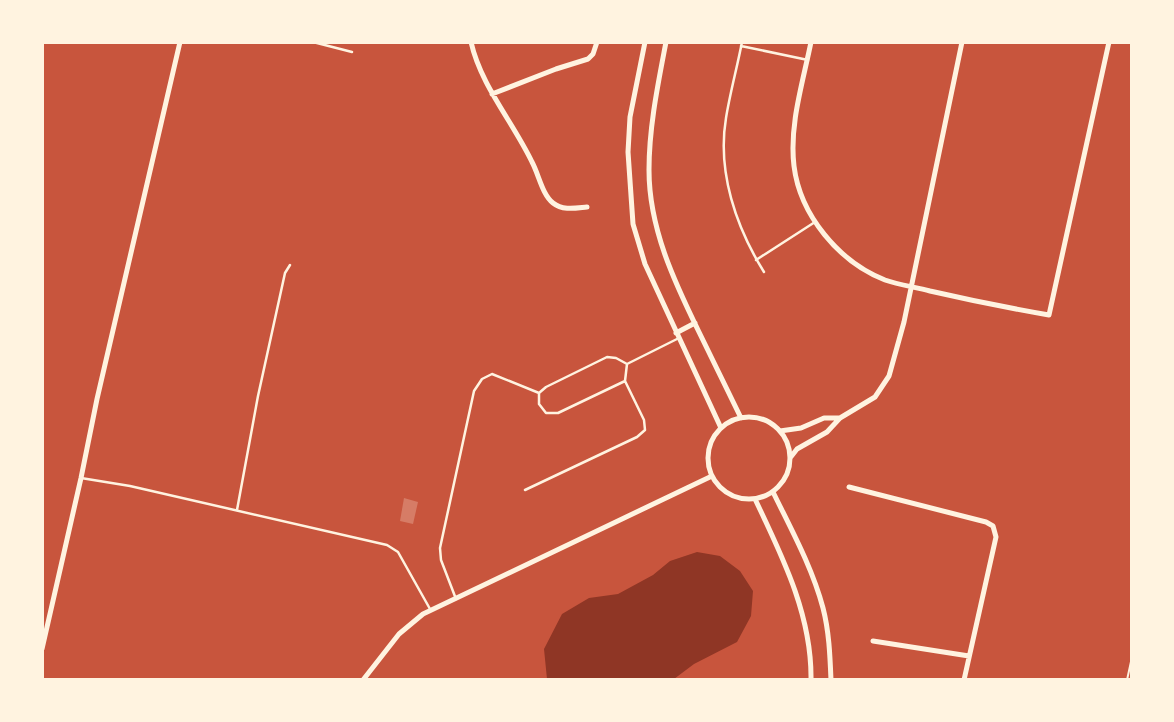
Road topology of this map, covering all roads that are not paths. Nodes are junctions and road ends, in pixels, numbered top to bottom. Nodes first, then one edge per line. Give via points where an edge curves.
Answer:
1 (180, 42) edge
2 (313, 42) edge
3 (471, 42) edge
4 (597, 42) edge
5 (645, 42) edge
6 (666, 42) edge
7 (811, 42) edge
8 (962, 42) edge
9 (1109, 42) edge
10 (741, 44) edge
11 (352, 52) dead end
12 (808, 60) junction
13 (492, 94) junction
14 (587, 207) dead end
15 (815, 222) junction
16 (756, 260) junction
17 (290, 264) dead end
18 (764, 272) dead end
19 (911, 286) junction
20 (695, 323) junction
21 (677, 335) junction
22 (627, 364) junction
23 (625, 381) junction
24 (539, 392) junction
25 (741, 418) junction
26 (840, 418) junction
27 (721, 428) junction
28 (780, 431) junction
29 (790, 458) junction
30 (712, 476) junction
31 (81, 478) junction
32 (848, 488) dead end
33 (525, 490) dead end
34 (773, 492) junction
35 (755, 499) junction
36 (237, 510) junction
37 (456, 599) junction
38 (431, 610) junction
39 (873, 641) dead end
40 (42, 650) edge
41 (969, 656) junction
42 (363, 680) edge
43 (811, 680) edge
44 (832, 680) edge
45 (964, 680) edge

1 - 31 street via 96,399
2 - 11 lane
3 - 13 street via 474,57
4 - 13 street via 588,59
5 - 21 street via 630,118 628,152 632,215 645,264
6 - 20 street via 651,136 651,199 674,282
7 - 12 street
8 - 19 street
9 - 19 street via 1049,315
10 - 12 lane
10 - 16 lane via 724,147 732,204
12 - 15 street via 797,113 794,167 801,193
13 - 14 street via 553,203 563,208
15 - 16 lane
15 - 19 street via 831,243 855,264 885,280
16 - 18 lane
17 - 36 lane via 285,273 258,396
19 - 26 street via 889,376 875,397
20 - 21 street
20 - 25 street
21 - 22 lane
21 - 27 street
22 - 23 lane
22 - 24 lane via 606,357
23 - 24 lane via 558,413 546,412 539,404
23 - 33 lane via 644,420 645,430 637,437
24 - 37 lane via 492,374 482,379 474,391 440,548 441,560
25 - 27 street
25 - 28 street via 762,419
26 - 28 street via 824,418 800,428
26 - 29 street via 827,432 797,449
27 - 30 street via 708,451
28 - 29 street
29 - 34 street via 782,483
30 - 35 street via 730,495
30 - 37 street
31 - 36 lane
31 - 40 street
32 - 41 street via 993,526 996,537
34 - 35 street
34 - 44 street via 802,550 820,599 829,642
35 - 43 street via 787,566 799,602 808,634
36 - 38 lane via 387,544 398,552
37 - 38 street
38 - 42 street via 399,634
39 - 41 street
41 - 45 street

